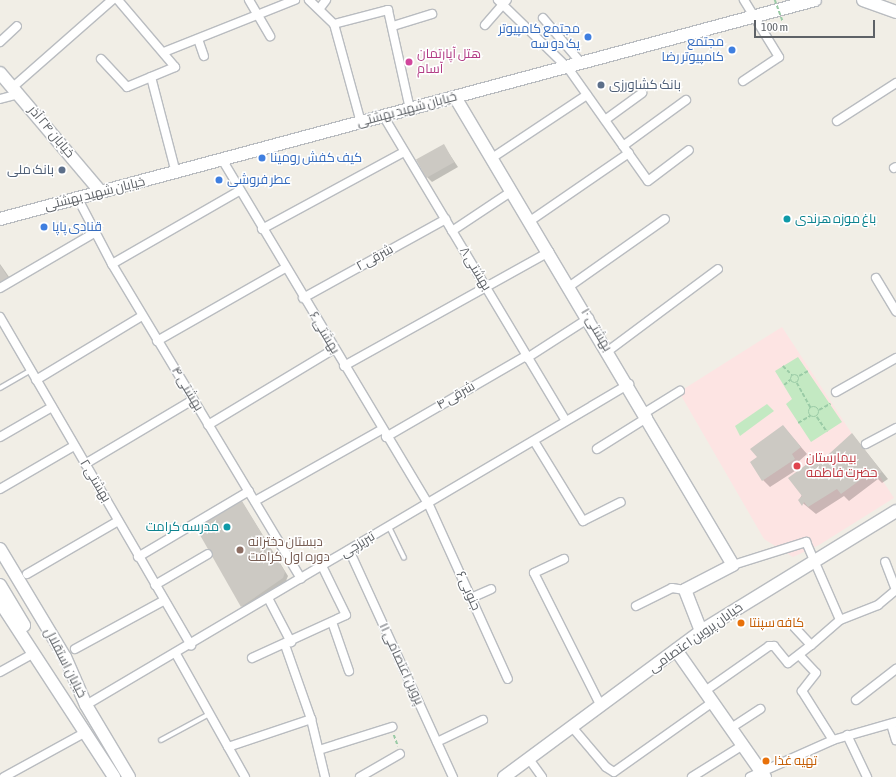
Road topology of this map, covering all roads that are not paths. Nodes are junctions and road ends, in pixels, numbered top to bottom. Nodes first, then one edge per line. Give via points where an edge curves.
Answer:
1 (112, 0) edge
2 (118, 0) edge
3 (249, 0) edge
4 (295, 0) edge
5 (309, 0) edge
6 (326, 0) edge
7 (744, 0) edge
8 (815, 0) edge
9 (863, 0) edge
10 (502, 2) edge
11 (320, 8) junction
12 (896, 12) edge
13 (432, 14) dead end
14 (259, 16) junction
15 (755, 16) junction
16 (543, 18) dead end
17 (334, 24) junction
18 (485, 25) dead end
19 (17, 26) dead end
20 (393, 26) junction
21 (270, 36) dead end
22 (198, 39) junction
23 (0, 42) edge
24 (164, 52) junction
25 (204, 56) dead end
26 (102, 59) dead end
27 (582, 64) junction
28 (568, 68) junction
29 (0, 73) edge
30 (151, 77) junction
31 (743, 81) dead end
32 (896, 83) edge
33 (16, 90) junction
34 (642, 93) dead end
35 (588, 95) junction
36 (455, 97) junction
37 (0, 99) edge
38 (686, 100) dead end
39 (410, 109) junction
40 (384, 117) junction
41 (605, 120) junction
42 (837, 121) dead end
43 (361, 123) junction
44 (623, 146) junction
45 (689, 150) dead end
46 (404, 152) junction
47 (629, 153) junction
48 (492, 158) junction
49 (223, 161) junction
50 (176, 174) junction
51 (100, 191) junction
52 (512, 191) junction
53 (239, 192) junction
54 (77, 198) junction
55 (0, 219) edge
56 (446, 219) junction
57 (665, 219) dead end
58 (530, 221) junction
59 (262, 229) junction
60 (452, 231) junction
61 (94, 233) junction
62 (549, 252) junction
63 (112, 264) junction
64 (285, 268) junction
65 (718, 269) dead end
66 (876, 278) dead end
67 (570, 286) junction
68 (0, 288) edge
69 (487, 290) junction
70 (303, 298) junction
71 (896, 311) edge
72 (142, 316) junction
73 (0, 317) edge
74 (589, 318) junction
75 (158, 341) junction
76 (334, 349) junction
77 (608, 351) junction
78 (526, 357) junction
79 (896, 358) edge
80 (344, 366) junction
81 (30, 371) junction
82 (36, 380) junction
83 (629, 384) junction
84 (0, 388) edge
85 (680, 391) dead end
86 (836, 392) dead end
87 (193, 400) junction
88 (52, 407) junction
89 (647, 415) junction
90 (566, 421) junction
91 (208, 425) junction
92 (896, 428) edge
93 (381, 430) junction
94 (0, 437) edge
95 (386, 437) junction
96 (534, 441) junction
97 (866, 444) dead end
98 (74, 446) junction
99 (597, 448) dead end
100 (85, 464) junction
101 (0, 490) edge
102 (249, 491) junction
103 (255, 501) junction
104 (621, 502) dead end
105 (428, 503) junction
106 (896, 511) edge
107 (118, 521) junction
108 (389, 527) junction
109 (0, 549) edge
110 (349, 550) junction
111 (208, 554) dead end
112 (138, 557) junction
113 (404, 558) dead end
114 (564, 559) dead end
115 (814, 559) junction
116 (885, 562) dead end
117 (0, 564) edge
118 (733, 565) junction
119 (322, 566) junction
120 (26, 574) dead end
121 (301, 579) junction
122 (0, 585) edge
123 (155, 585) junction
124 (491, 589) dead end
125 (685, 590) junction
126 (896, 590) edge
127 (268, 598) junction
128 (471, 598) junction
129 (163, 600) junction
130 (0, 602) edge
131 (636, 606) dead end
132 (840, 620) junction
133 (332, 622) junction
134 (793, 626) dead end
135 (701, 631) junction
136 (288, 644) junction
137 (811, 644) junction
138 (191, 645) junction
139 (75, 650) dead end
140 (676, 650) junction
141 (32, 654) junction
142 (176, 654) junction
143 (800, 656) junction
144 (252, 658) dead end
145 (896, 669) edge
146 (349, 671) dead end
147 (0, 672) edge
148 (508, 679) dead end
149 (705, 691) junction
150 (856, 700) dead end
151 (712, 702) junction
152 (86, 705) junction
153 (601, 706) junction
154 (760, 709) dead end
155 (209, 714) junction
156 (311, 719) junction
157 (483, 720) dead end
158 (893, 723) edge
159 (392, 727) road end
160 (572, 727) junction
161 (731, 728) junction
162 (86, 732) junction
163 (847, 735) junction
164 (161, 740) dead end
165 (833, 740) junction
166 (896, 740) edge
167 (437, 742) junction
168 (743, 745) junction
169 (228, 747) junction
170 (319, 750) junction
171 (400, 754) road end
172 (529, 759) junction
173 (759, 775) edge
174 (4, 777) edge
175 (114, 777) edge
176 (129, 777) edge
177 (245, 777) edge
178 (325, 777) edge
179 (360, 777) edge
180 (453, 777) edge
181 (504, 777) edge
182 (542, 777) edge
183 (692, 777) edge
184 (867, 777) edge

1 - 33 street
2 - 24 street
3 - 14 street
4 - 14 street
5 - 11 street
6 - 11 street
7 - 15 street
8 - 15 main road, خیابان شهید بهشتی
9 - 12 main road
10 - 18 street
10 - 28 street
11 - 17 street
13 - 20 street
14 - 21 street
14 - 22 street
15 - 27 main road, خیابان شهید بهشتی
15 - 31 street via 779,57
16 - 27 street
17 - 20 street via 388,10
17 - 43 street
19 - 23 street
20 - 39 street
22 - 24 street
22 - 25 street
24 - 30 street via 175,67
26 - 30 street via 127,87
27 - 28 main road, خیابان شهید بهشتی
28 - 35 street
28 - 36 main road, خیابان شهید بهشتی
29 - 33 main road, خیابان ۲۴ آذر
30 - 50 street
32 - 42 street
33 - 37 street
33 - 51 main road, خیابان ۲۴ آذر
34 - 41 street
35 - 41 street
35 - 48 street
36 - 39 main road, خیابان شهید بهشتی
36 - 48 main road, بهشتی ۱۰
38 - 44 street
39 - 40 main road, خیابان شهید بهشتی
40 - 43 main road, خیابان شهید بهشتی
40 - 46 street, بهشتی ۸
41 - 44 street
43 - 49 main road, خیابان شهید بهشتی
44 - 47 street
45 - 47 street via 648,181
46 - 56 street, بهشتی ۸
46 - 59 street
47 - 58 street
48 - 52 main road, بهشتی ۱۰
49 - 50 main road, خیابان شهید بهشتی
49 - 53 street, بهشتی ۶
50 - 51 main road, خیابان شهید بهشتی
51 - 54 main road, خیابان شهید بهشتی
52 - 58 main road, بهشتی ۱۰
52 - 60 street
53 - 59 street, بهشتی ۶
53 - 63 street
54 - 55 main road, خیابان شهید بهشتی
54 - 61 street, بهشتی ۴
56 - 60 street, بهشتی ۸
56 - 70 street, شرقی ۲
57 - 67 street
58 - 62 main road, بهشتی ۱۰
59 - 64 street, بهشتی ۶
60 - 69 street, بهشتی ۸
61 - 63 street, بهشتی ۴
61 - 68 street
62 - 67 main road, بهشتی ۱۰
62 - 69 street
63 - 72 street, بهشتی ۴
64 - 70 street, بهشتی ۶
64 - 75 street
65 - 77 street
66 - 71 street
67 - 74 main road, بهشتی ۱۰
69 - 78 street, بهشتی ۸
69 - 80 street
70 - 76 street, بهشتی ۶
72 - 75 street, بهشتی ۴
72 - 82 street
73 - 81 street, بهشتی ۲
74 - 77 main road, بهشتی ۱۰
74 - 78 street, شرقی ۴
75 - 87 street, بهشتی ۴
76 - 80 street, بهشتی ۶
76 - 91 street
77 - 83 main road, بهشتی ۱۰
78 - 90 street, بهشتی ۸
78 - 95 street, شرقی ۴
79 - 86 street
80 - 93 street, بهشتی ۶
81 - 82 street, بهشتی ۲
81 - 84 lane
82 - 88 street, بهشتی ۲
83 - 89 main road, بهشتی ۱۰
83 - 90 street, تبریزچی
85 - 89 street
87 - 91 street, بهشتی ۴
87 - 100 street
88 - 94 street
88 - 98 street, بهشتی ۲
89 - 99 street
89 - 118 main road, بهشتی ۱۰
90 - 96 street, تبریزچی
91 - 102 street, بهشتی ۴
92 - 97 street
93 - 95 street, بهشتی ۶
93 - 103 street
95 - 105 street, بهشتی ۶
96 - 104 street via 583,522
96 - 105 street, تبریزچی
98 - 100 street, بهشتی ۲
98 - 101 street
100 - 107 street, بهشتی ۲
102 - 103 street, بهشتی ۴
102 - 112 street
103 - 121 street, بهشتی ۴
105 - 108 street, تبریزچی
105 - 128 street, جنوبی ۶
106 - 115 main road, خیابان پروین اعتصامی
107 - 112 street, بهشتی ۲
107 - 120 street
108 - 110 street, تبریزچی
108 - 113 lane
109 - 152 main road, خیابان استقلال via 65,657
110 - 119 street, تبریزچی
110 - 167 street, پروین اعتصامی ۱۱
111 - 123 street
112 - 123 street, بهشتی ۲
114 - 153 street via 534,573
115 - 118 street via 806,542
115 - 132 street
115 - 135 main road, خیابان پروین اعتصامی
116 - 126 street
117 - 152 main road
118 - 125 main road
119 - 121 street, تبریزچی
119 - 133 street via 346,615
121 - 127 street, تبریزچی
122 - 162 main road
123 - 129 street, بهشتی ۲
124 - 128 street
125 - 131 street via 672,588
125 - 135 main road
126 - 132 street via 878,606
127 - 136 street
127 - 138 street, تبریزچی
128 - 148 street, جنوبی ۶
129 - 138 street, بهشتی ۲
129 - 139 street
130 - 141 main road, خیابان استقلال
132 - 137 street
133 - 136 street
133 - 146 street
134 - 137 street
135 - 140 main road, خیابان پروین اعتصامی
136 - 144 street
136 - 156 street
137 - 143 street
138 - 142 street, تبریزچی
140 - 149 main road
140 - 153 main road, خیابان پروین اعتصامی
141 - 147 street
141 - 162 main road, خیابان استقلال
142 - 152 street, تبریزچی
142 - 155 street
143 - 149 street via 788,663 772,645
143 - 165 street via 816,673 802,691
145 - 150 street
149 - 151 main road
151 - 160 street via 614,772 606,767
151 - 161 main road
152 - 176 main road, خیابان استقلال
153 - 160 main road, خیابان پروین اعتصامی
154 - 161 street
155 - 164 lane
155 - 169 street
156 - 169 street
156 - 170 street
157 - 167 street
158 - 163 street
158 - 166 street
159 - 170 street
160 - 172 main road, خیابان پروین اعتصامی
161 - 168 main road
162 - 174 street
162 - 175 main road, خیابان استقلال
163 - 165 street
163 - 184 street
165 - 173 street
167 - 180 street, پروین اعتصامی ۱۱
168 - 173 main road
168 - 183 street
169 - 177 street
170 - 178 street
171 - 179 street
172 - 181 main road, خیابان پروین اعتصامی
172 - 182 street

